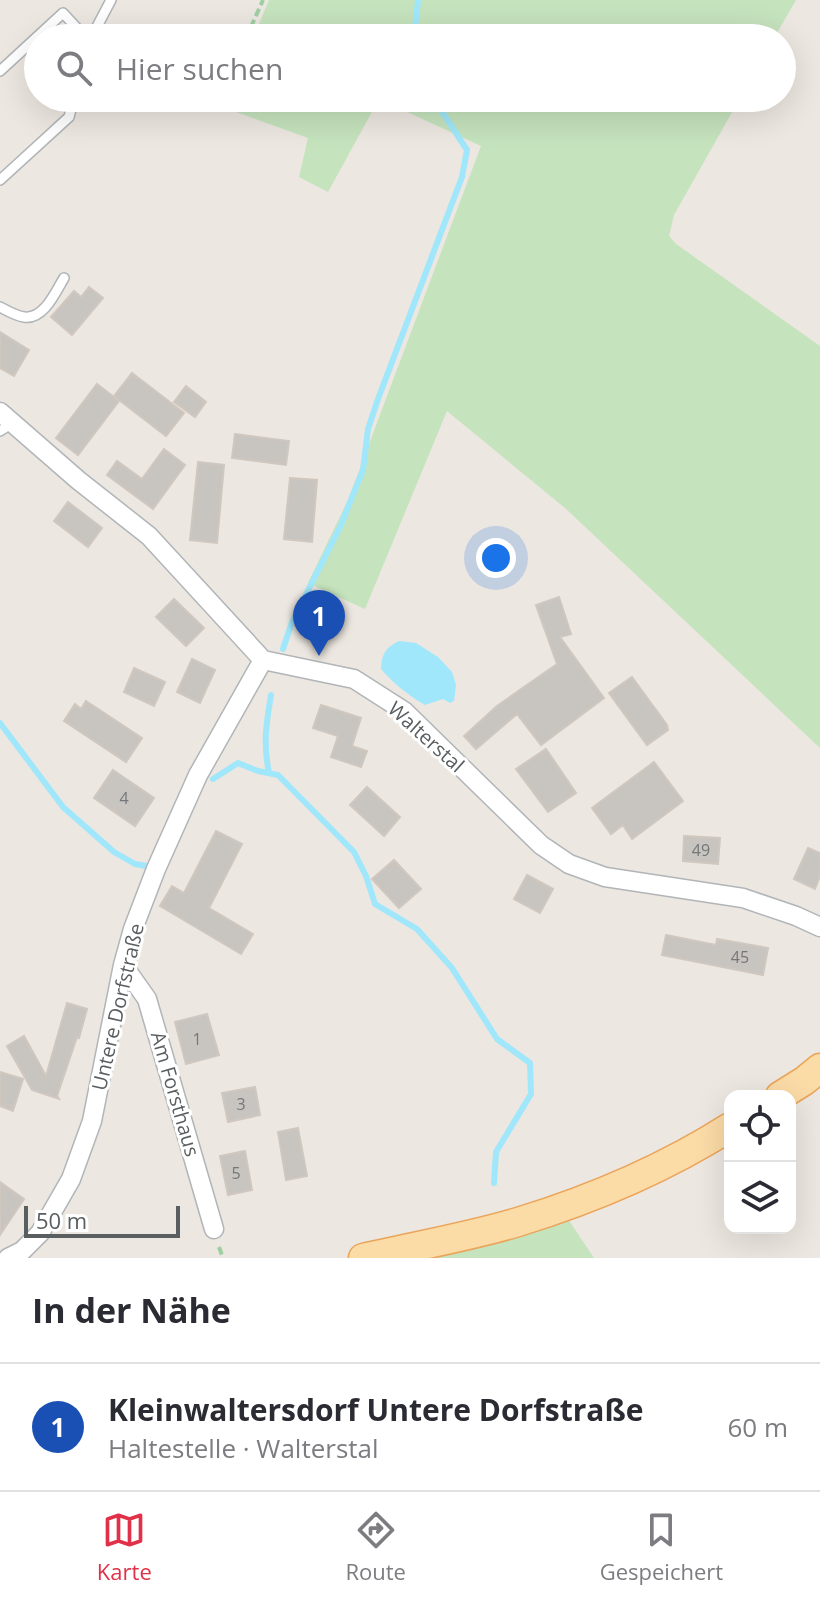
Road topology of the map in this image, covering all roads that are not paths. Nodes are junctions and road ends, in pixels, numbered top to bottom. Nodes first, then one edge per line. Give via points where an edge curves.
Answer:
1 (111, 0) edge
2 (51, 24) edge
3 (74, 24) edge
4 (97, 24) edge
5 (24, 49) edge
6 (0, 71) edge
7 (70, 112) edge
8 (0, 180) edge
9 (64, 278) dead end
10 (0, 307) edge
11 (4, 422) edge
12 (263, 660) junction
13 (820, 927) edge
14 (123, 965) junction
15 (820, 1068) edge
16 (790, 1090) edge
17 (724, 1131) edge
18 (214, 1229) dead end
19 (8, 1258) edge
20 (363, 1258) edge

1 - 4 lane
2 - 3 lane via 63,13
5 - 6 lane
7 - 8 lane
9 - 10 lane via 39,314 23,317
11 - 12 street via 149,536
12 - 13 street, Walterstal via 354,679 404,711 541,845 569,864 605,877 743,898
12 - 14 street, Untere Dorfstraße via 198,775 156,869
14 - 18 street, Am Forsthaus via 147,999
14 - 19 street, Untere Dorfstraße via 92,1121 71,1179 40,1233
15 - 16 main road
17 - 20 main road via 617,1187 518,1222

